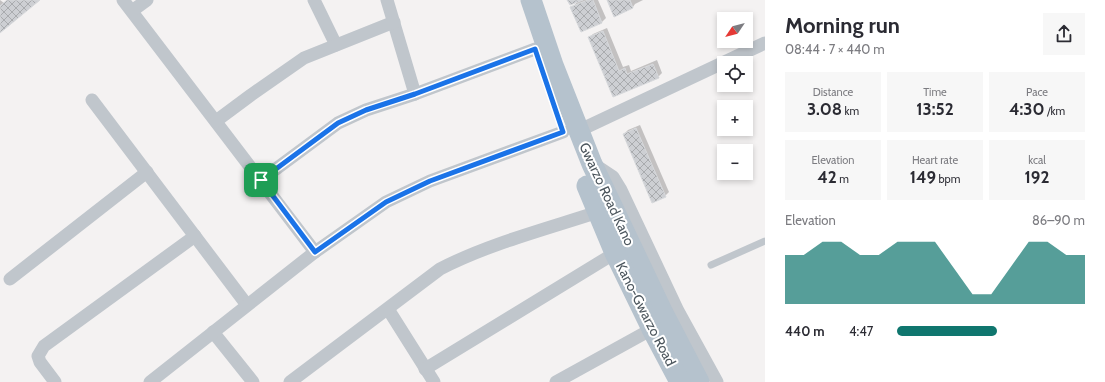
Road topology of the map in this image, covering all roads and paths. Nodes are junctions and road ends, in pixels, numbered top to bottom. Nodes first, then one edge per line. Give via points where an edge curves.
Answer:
1 (123, 0) edge
2 (147, 0) edge
3 (314, 0) edge
4 (387, 0) edge
5 (517, 0) edge
6 (531, 0) edge
7 (132, 11) junction
8 (394, 22) junction
9 (765, 43) edge
10 (336, 45) junction
11 (535, 49) junction
12 (415, 94) junction
13 (92, 100) dead end
14 (216, 121) junction
15 (571, 132) junction
16 (592, 164) junction
17 (147, 172) junction
18 (261, 180) junction
19 (598, 212) junction
20 (195, 236) junction
21 (765, 241) edge
22 (315, 252) junction
23 (615, 253) junction
24 (711, 264) dead end
25 (10, 279) dead end
26 (247, 305) junction
27 (388, 309) junction
28 (652, 329) junction
29 (213, 332) junction
30 (425, 369) junction
31 (55, 382) edge
32 (150, 382) edge
33 (253, 382) edge
34 (290, 382) edge
35 (434, 382) edge
36 (556, 382) edge
37 (680, 382) edge
38 (699, 382) edge
39 (718, 382) edge

1 - 7 street
2 - 7 street
3 - 10 street
4 - 8 street
5 - 11 main road, Kano-Gwarzo Road
6 - 15 main road, Gwarzo Road Kano via 553,65
7 - 14 street
8 - 10 street
8 - 12 street
9 - 15 street
10 - 14 street via 304,58
11 - 12 street
11 - 15 main road, Kano-Gwarzo Road
12 - 18 street via 366,110 338,123
13 - 17 street
14 - 18 street
15 - 16 main road, Gwarzo Road Kano
15 - 19 main road, Kano-Gwarzo Road
15 - 22 street via 430,181 386,202
16 - 38 main road, Gwarzo Road Kano
16 - 39 street via 613,177 621,190 678,311
17 - 20 street
17 - 25 street
18 - 22 street
19 - 23 main road, Kano-Gwarzo Road
19 - 27 street via 460,258 440,269
20 - 26 street
20 - 31 street via 44,346 38,356
21 - 24 lane
22 - 26 street
23 - 28 main road, Kano-Gwarzo Road
23 - 30 street
26 - 29 street
27 - 30 street
27 - 34 street
28 - 36 street
28 - 37 main road, Kano-Gwarzo Road
29 - 32 street
29 - 33 street
30 - 35 street

